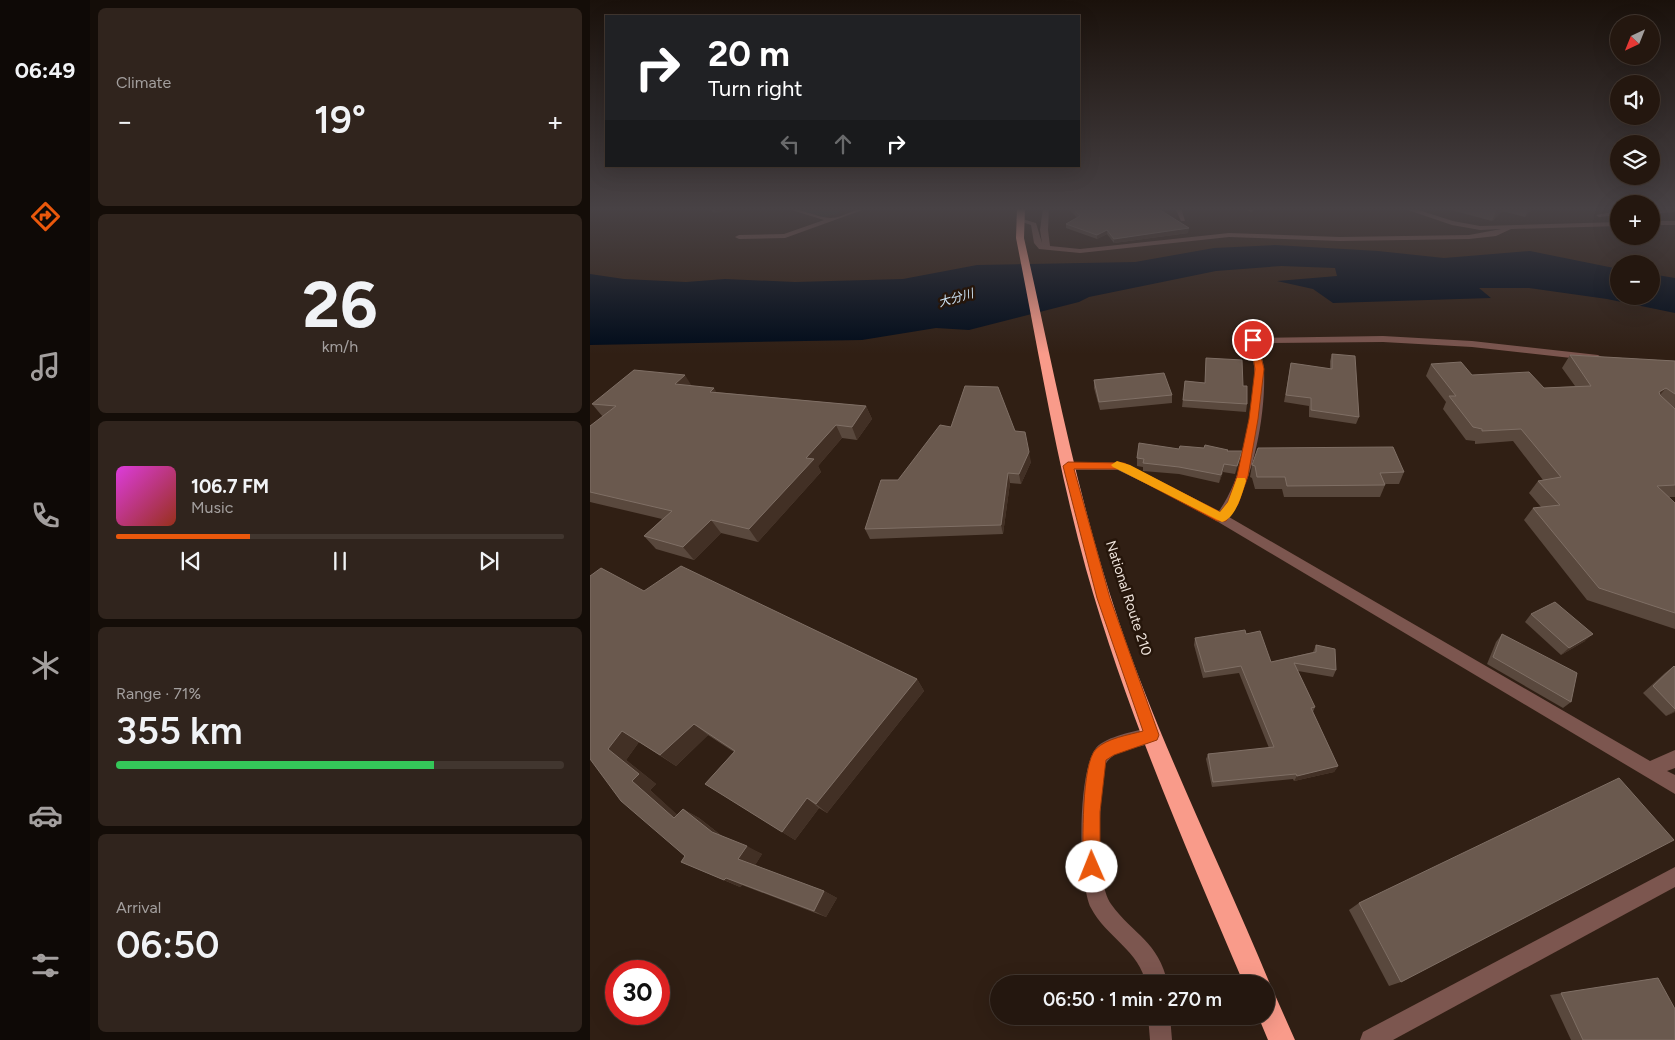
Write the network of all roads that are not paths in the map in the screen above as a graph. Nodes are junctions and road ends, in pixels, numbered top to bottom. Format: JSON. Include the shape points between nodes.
{"nodes":[{"id":1,"x":1025,"y":257,"type":"edge"},
{"id":2,"x":1606,"y":358,"type":"edge"},
{"id":3,"x":1068,"y":466,"type":"junction"},
{"id":4,"x":1222,"y":518,"type":"junction"},
{"id":5,"x":1152,"y":735,"type":"junction"},
{"id":6,"x":1675,"y":759,"type":"edge"},
{"id":7,"x":1649,"y":770,"type":"junction"},
{"id":8,"x":1675,"y":785,"type":"edge"},
{"id":9,"x":1675,"y":877,"type":"edge"},
{"id":10,"x":1155,"y":975,"type":"edge"},
{"id":11,"x":1253,"y":975,"type":"edge"},
{"id":12,"x":1275,"y":1024,"type":"edge"},
{"id":13,"x":1160,"y":1025,"type":"edge"},
{"id":14,"x":1161,"y":1040,"type":"edge"},
{"id":15,"x":1282,"y":1040,"type":"edge"},
{"id":16,"x":1371,"y":1040,"type":"edge"}],
"edges":[{"from":1,"to":3,"type":"highway","name":"National Route 210"},
{"from":2,"to":4,"type":"street","via":[[1393,339],[1253,340],[1259,369],[1254,419],[1243,476],[1233,504]]},
{"from":3,"to":4,"type":"street","via":[[1120,466]]},
{"from":3,"to":5,"type":"highway","name":"National Route 210","via":[[1103,598]]},
{"from":4,"to":7,"type":"street"},
{"from":5,"to":10,"type":"street","via":[[1109,749],[1101,755],[1096,766],[1093,802],[1092,867],[1098,902],[1150,958]]},
{"from":5,"to":11,"type":"highway","name":"National Route 210"},
{"from":6,"to":7,"type":"street"},
{"from":7,"to":8,"type":"street"},
{"from":9,"to":16,"type":"street"},
{"from":12,"to":15,"type":"highway"},
{"from":13,"to":14,"type":"street"}]}
